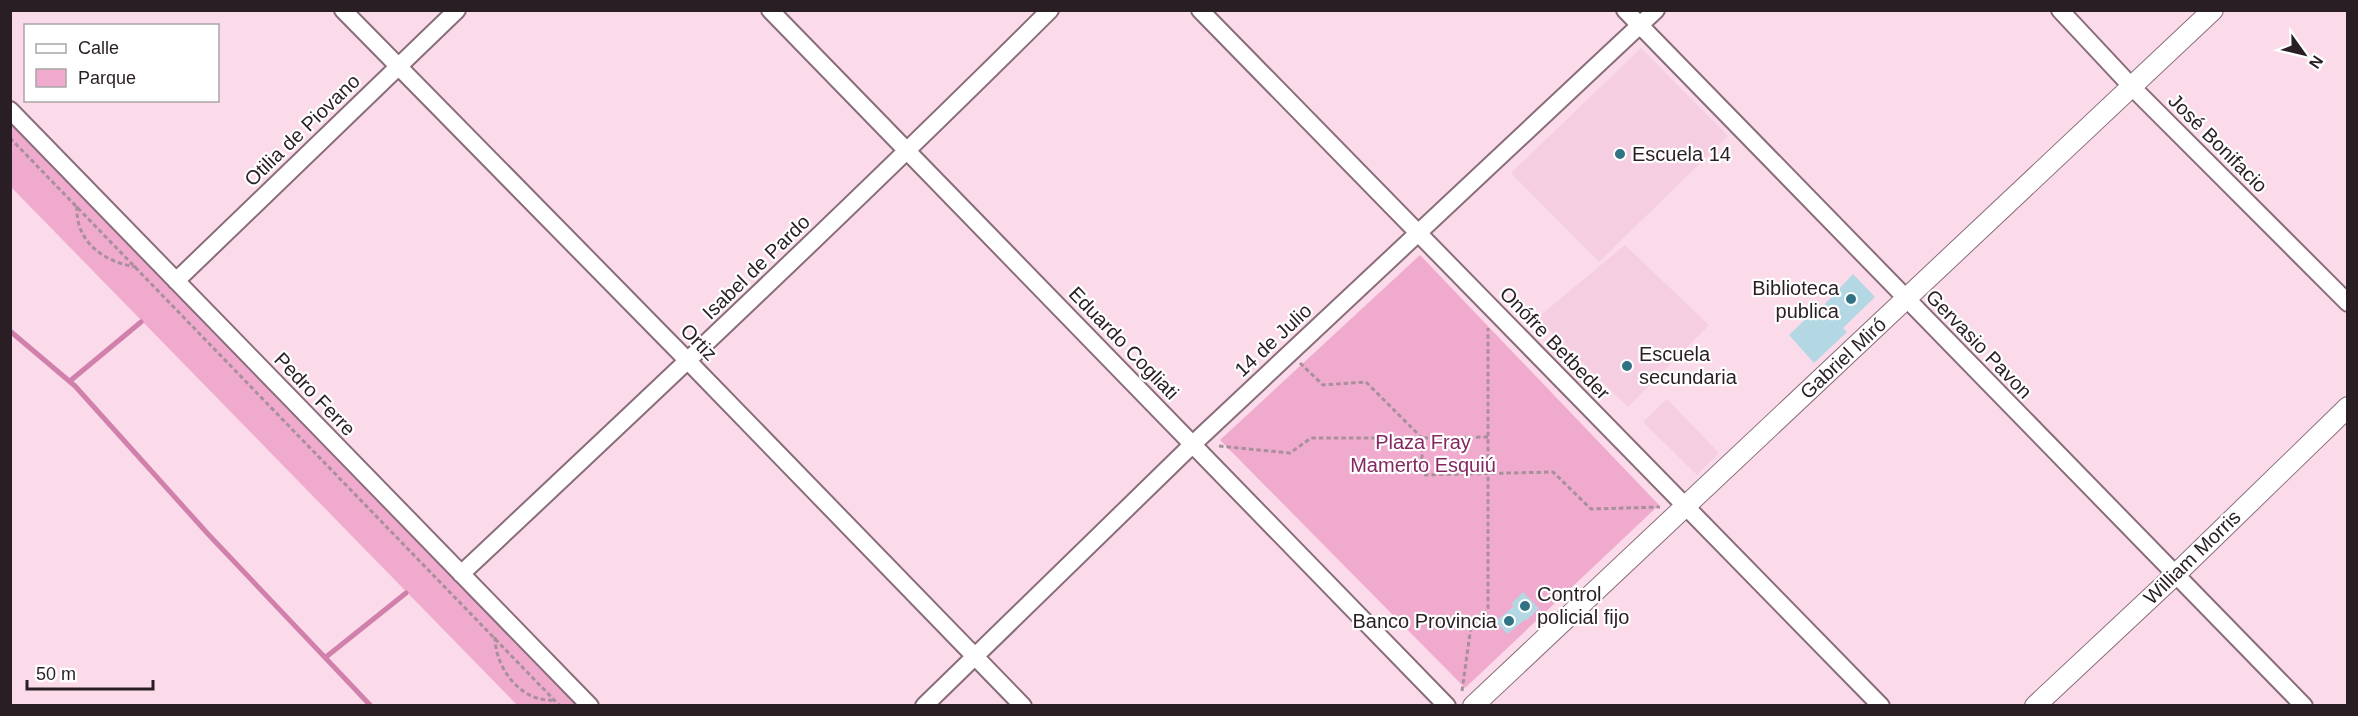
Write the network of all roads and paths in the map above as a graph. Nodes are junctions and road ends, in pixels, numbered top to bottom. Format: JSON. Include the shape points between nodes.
{"nodes":[{"id":1,"x":343,"y":10,"type":"edge"},
{"id":2,"x":457,"y":10,"type":"edge"},
{"id":3,"x":770,"y":10,"type":"edge"},
{"id":4,"x":1050,"y":10,"type":"edge"},
{"id":5,"x":1200,"y":10,"type":"edge"},
{"id":6,"x":1625,"y":10,"type":"edge"},
{"id":7,"x":1656,"y":10,"type":"edge"},
{"id":8,"x":2060,"y":10,"type":"edge"},
{"id":9,"x":2213,"y":10,"type":"edge"},
{"id":10,"x":1640,"y":26,"type":"junction"},
{"id":11,"x":398,"y":67,"type":"junction"},
{"id":12,"x":2132,"y":87,"type":"junction"},
{"id":13,"x":10,"y":110,"type":"edge"},
{"id":14,"x":10,"y":138,"type":"edge"},
{"id":15,"x":908,"y":151,"type":"junction"},
{"id":16,"x":77,"y":207,"type":"junction"},
{"id":17,"x":1418,"y":233,"type":"junction"},
{"id":18,"x":155,"y":260,"type":"junction"},
{"id":19,"x":136,"y":267,"type":"junction"},
{"id":20,"x":176,"y":281,"type":"junction"},
{"id":21,"x":1906,"y":299,"type":"junction"},
{"id":22,"x":2348,"y":303,"type":"edge"},
{"id":23,"x":1488,"y":305,"type":"junction"},
{"id":24,"x":1290,"y":353,"type":"junction"},
{"id":25,"x":688,"y":361,"type":"junction"},
{"id":26,"x":2348,"y":407,"type":"edge"},
{"id":27,"x":1488,"y":437,"type":"junction"},
{"id":28,"x":1422,"y":438,"type":"junction"},
{"id":29,"x":1193,"y":444,"type":"junction"},
{"id":30,"x":1489,"y":473,"type":"junction"},
{"id":31,"x":1686,"y":506,"type":"junction"},
{"id":32,"x":461,"y":574,"type":"junction"},
{"id":33,"x":2175,"y":575,"type":"junction"},
{"id":34,"x":502,"y":616,"type":"junction"},
{"id":35,"x":495,"y":637,"type":"junction"},
{"id":36,"x":976,"y":657,"type":"junction"},
{"id":37,"x":555,"y":700,"type":"junction"},
{"id":38,"x":1467,"y":700,"type":"edge"},
{"id":39,"x":560,"y":705,"type":"edge"},
{"id":40,"x":590,"y":705,"type":"edge"},
{"id":41,"x":924,"y":705,"type":"edge"},
{"id":42,"x":1023,"y":705,"type":"edge"},
{"id":43,"x":1447,"y":705,"type":"edge"},
{"id":44,"x":1881,"y":705,"type":"edge"},
{"id":45,"x":2036,"y":705,"type":"edge"},
{"id":46,"x":2304,"y":705,"type":"edge"}],
"edges":[{"from":1,"to":11,"type":"street","name":"Ortiz"},
{"from":2,"to":11,"type":"street","name":"Otilia de Piovano"},
{"from":3,"to":15,"type":"street","name":"Eduardo Cogliati"},
{"from":4,"to":15,"type":"street","name":"Isabel de Pardo"},
{"from":5,"to":17,"type":"street","name":"Onófre Betbeder"},
{"from":6,"to":10,"type":"street","name":"Gervasio Pavon"},
{"from":7,"to":10,"type":"street","name":"14 de Julio"},
{"from":8,"to":12,"type":"street","name":"José Bonifacio"},
{"from":9,"to":12,"type":"street","name":"Gabriel Miró"},
{"from":10,"to":17,"type":"street","name":"14 de Julio"},
{"from":10,"to":21,"type":"street","name":"Gervasio Pavon"},
{"from":11,"to":20,"type":"street","name":"Otilia de Piovano"},
{"from":11,"to":25,"type":"street","name":"Ortiz"},
{"from":12,"to":21,"type":"street","name":"Gabriel Miró"},
{"from":12,"to":22,"type":"street","name":"José Bonifacio"},
{"from":13,"to":18,"type":"street","name":"Pedro Ferre"},
{"from":14,"to":16,"type":"path"},
{"from":15,"to":25,"type":"street","name":"Isabel de Pardo"},
{"from":15,"to":29,"type":"street","name":"Eduardo Cogliati"},
{"from":16,"to":19,"type":"path"},
{"from":16,"to":19,"type":"path","via":[[79,226],[95,251],[109,261]]},
{"from":17,"to":23,"type":"street","name":"Onófre Betbeder"},
{"from":17,"to":24,"type":"street","name":"14 de Julio"},
{"from":18,"to":19,"type":"path","via":[[147,267]]},
{"from":18,"to":20,"type":"street","name":"Pedro Ferre"},
{"from":19,"to":35,"type":"path"},
{"from":20,"to":32,"type":"street","name":"Pedro Ferre"},
{"from":21,"to":31,"type":"street","name":"Gabriel Miró"},
{"from":21,"to":33,"type":"street","name":"Gervasio Pavon"},
{"from":23,"to":27,"type":"path"},
{"from":23,"to":31,"type":"street","name":"Onófre Betbeder"},
{"from":24,"to":28,"type":"path","via":[[1323,385],[1366,382]]},
{"from":24,"to":29,"type":"street","name":"14 de Julio"},
{"from":25,"to":32,"type":"street","name":"Isabel de Pardo"},
{"from":25,"to":36,"type":"street","name":"Ortiz"},
{"from":26,"to":33,"type":"street","name":"William Morris"},
{"from":27,"to":28,"type":"path"},
{"from":27,"to":30,"type":"path"},
{"from":28,"to":29,"type":"path","via":[[1311,438],[1290,453]]},
{"from":28,"to":30,"type":"path","via":[[1422,475]]},
{"from":29,"to":36,"type":"street","name":"14 de Julio"},
{"from":29,"to":43,"type":"street","name":"Eduardo Cogliati"},
{"from":30,"to":31,"type":"path","via":[[1553,471],[1591,509]]},
{"from":30,"to":38,"type":"path","via":[[1488,609],[1471,626]]},
{"from":31,"to":38,"type":"street","name":"Gabriel Miró"},
{"from":31,"to":44,"type":"street","name":"Onófre Betbeder"},
{"from":32,"to":34,"type":"street","name":"Pedro Ferre"},
{"from":33,"to":45,"type":"street","name":"William Morris"},
{"from":33,"to":46,"type":"street","name":"Gervasio Pavon"},
{"from":34,"to":35,"type":"path"},
{"from":34,"to":40,"type":"street","name":"Pedro Ferre"},
{"from":35,"to":37,"type":"path"},
{"from":35,"to":37,"type":"path","via":[[511,681],[539,699]]},
{"from":36,"to":41,"type":"street","name":"14 de Julio"},
{"from":36,"to":42,"type":"street","name":"Ortiz"},
{"from":37,"to":39,"type":"path"}]}
